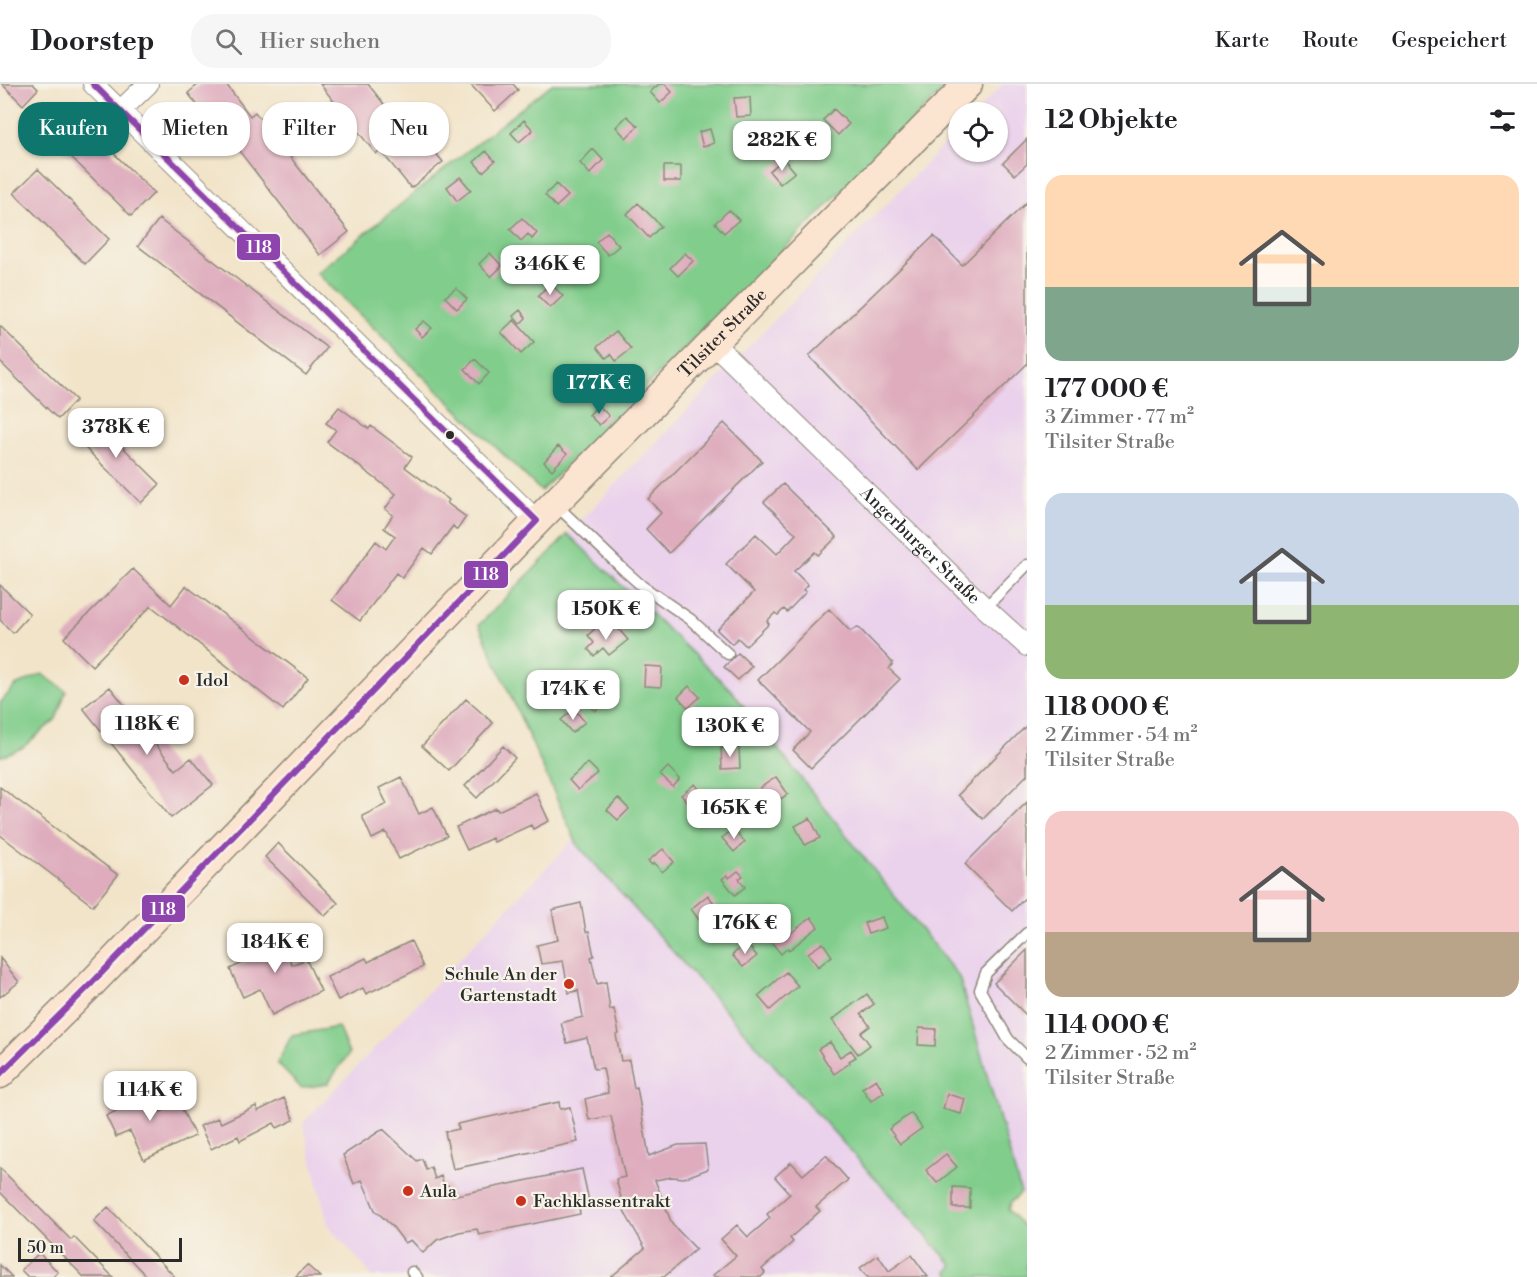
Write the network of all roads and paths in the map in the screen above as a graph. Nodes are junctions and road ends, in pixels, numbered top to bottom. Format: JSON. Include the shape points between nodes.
{"nodes":[{"id":1,"x":93,"y":84,"type":"edge"},
{"id":2,"x":148,"y":84,"type":"edge"},
{"id":3,"x":969,"y":84,"type":"edge"},
{"id":4,"x":110,"y":102,"type":"edge"},
{"id":5,"x":129,"y":102,"type":"edge"},
{"id":6,"x":129,"y":121,"type":"edge"},
{"id":7,"x":712,"y":342,"type":"junction"},
{"id":8,"x":546,"y":513,"type":"junction"},
{"id":9,"x":1027,"y":565,"type":"edge"},
{"id":10,"x":985,"y":608,"type":"junction"},
{"id":11,"x":1027,"y":646,"type":"edge"},
{"id":12,"x":728,"y":654,"type":"dead end"},
{"id":13,"x":1027,"y":933,"type":"edge"},
{"id":14,"x":1027,"y":1058,"type":"edge"},
{"id":15,"x":0,"y":1074,"type":"edge"}],
"edges":[{"from":1,"to":4,"type":"street"},
{"from":2,"to":5,"type":"street"},
{"from":3,"to":7,"type":"street","name":"Tilsiter Straße"},
{"from":6,"to":8,"type":"street"},
{"from":7,"to":8,"type":"street","name":"Tilsiter Straße"},
{"from":7,"to":10,"type":"street","name":"Angerburger Straße"},
{"from":8,"to":12,"type":"lane","via":[[690,619]]},
{"from":8,"to":15,"type":"street","name":"Tilsiter Straße"},
{"from":9,"to":10,"type":"lane"},
{"from":10,"to":11,"type":"street","name":"Angerburger Straße"},
{"from":13,"to":14,"type":"lane","via":[[986,973],[980,990],[1008,1039]]}]}
